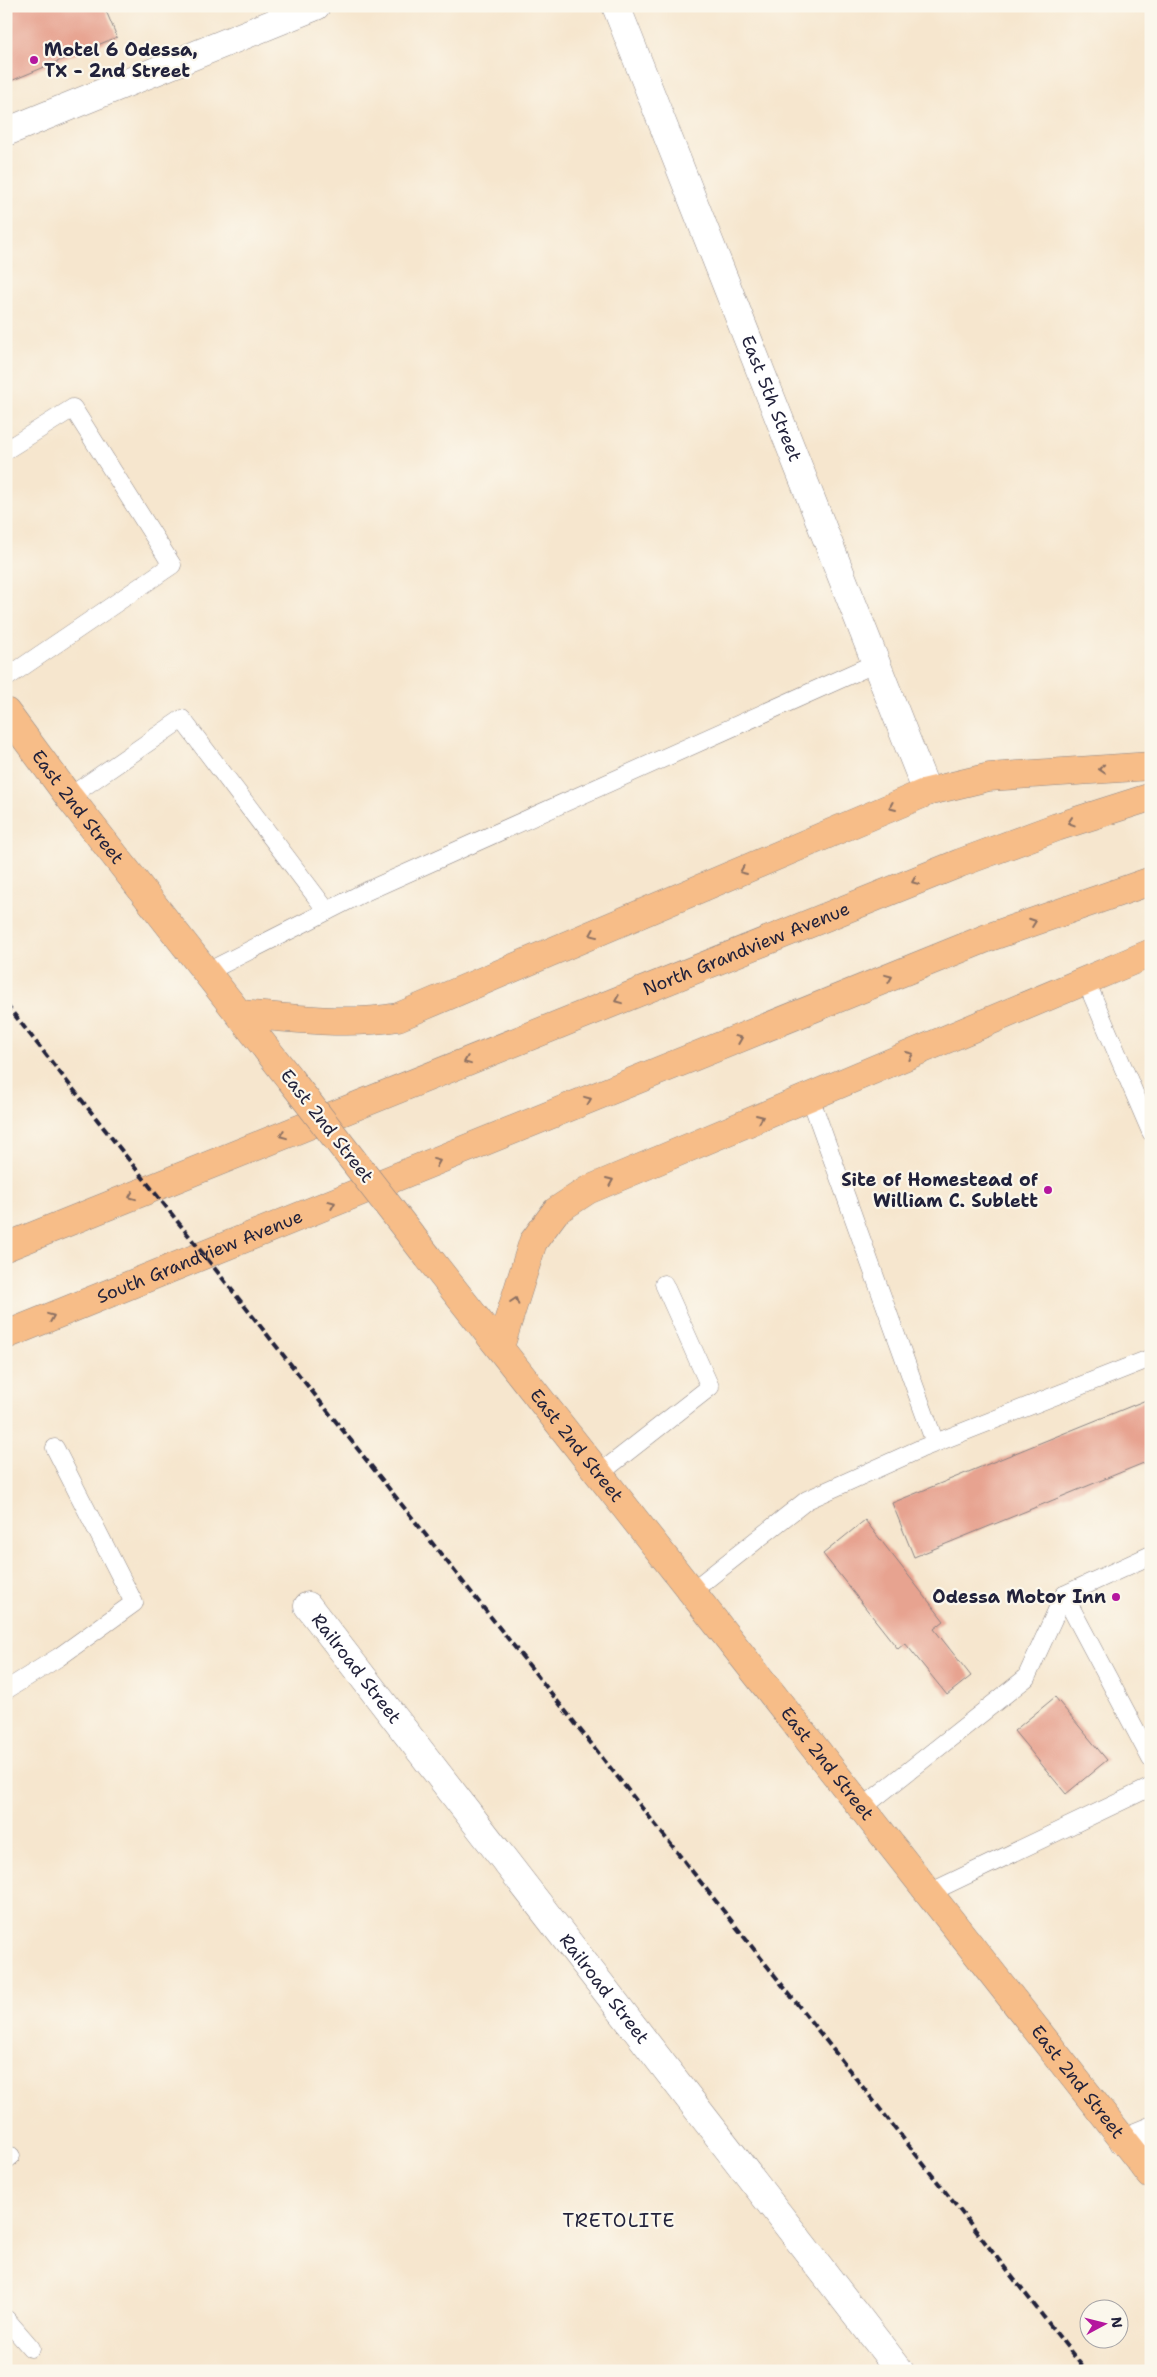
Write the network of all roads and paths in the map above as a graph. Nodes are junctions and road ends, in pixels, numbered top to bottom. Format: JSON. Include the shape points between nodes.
{"nodes":[{"id":1,"x":316,"y":6,"type":"edge"},
{"id":2,"x":616,"y":6,"type":"edge"},
{"id":3,"x":6,"y":132,"type":"edge"},
{"id":4,"x":6,"y":450,"type":"edge"},
{"id":5,"x":876,"y":663,"type":"junction"},
{"id":6,"x":6,"y":678,"type":"edge"},
{"id":7,"x":6,"y":712,"type":"edge"},
{"id":8,"x":1151,"y":766,"type":"edge"},
{"id":9,"x":927,"y":792,"type":"junction"},
{"id":10,"x":69,"y":797,"type":"junction"},
{"id":11,"x":1151,"y":797,"type":"edge"},
{"id":12,"x":1151,"y":881,"type":"edge"},
{"id":13,"x":327,"y":912,"type":"junction"},
{"id":14,"x":1151,"y":954,"type":"edge"},
{"id":15,"x":207,"y":972,"type":"junction"},
{"id":16,"x":1086,"y":981,"type":"junction"},
{"id":17,"x":241,"y":1014,"type":"junction"},
{"id":18,"x":810,"y":1097,"type":"junction"},
{"id":19,"x":1151,"y":1132,"type":"edge"},
{"id":20,"x":6,"y":1247,"type":"edge"},
{"id":21,"x":664,"y":1284,"type":"dead end"},
{"id":22,"x":6,"y":1335,"type":"edge"},
{"id":23,"x":500,"y":1347,"type":"junction"},
{"id":24,"x":1151,"y":1358,"type":"edge"},
{"id":25,"x":935,"y":1443,"type":"junction"},
{"id":26,"x":55,"y":1448,"type":"dead end"},
{"id":27,"x":599,"y":1474,"type":"junction"},
{"id":28,"x":1151,"y":1555,"type":"edge"},
{"id":29,"x":692,"y":1591,"type":"junction"},
{"id":30,"x":1064,"y":1595,"type":"junction"},
{"id":31,"x":308,"y":1606,"type":"dead end"},
{"id":32,"x":6,"y":1690,"type":"edge"},
{"id":33,"x":1151,"y":1759,"type":"edge"},
{"id":34,"x":1151,"y":1787,"type":"edge"},
{"id":35,"x":862,"y":1808,"type":"junction"},
{"id":36,"x":929,"y":1893,"type":"junction"},
{"id":37,"x":1151,"y":2131,"type":"edge"},
{"id":38,"x":1124,"y":2142,"type":"junction"},
{"id":39,"x":1151,"y":2175,"type":"edge"},
{"id":40,"x":6,"y":2319,"type":"edge"},
{"id":41,"x":31,"y":2348,"type":"dead end"},
{"id":42,"x":900,"y":2371,"type":"edge"}],
"edges":[{"from":1,"to":3,"type":"street"},
{"from":2,"to":5,"type":"street","name":"East 5th Street"},
{"from":4,"to":6,"type":"lane","via":[[73,408],[172,565]]},
{"from":5,"to":9,"type":"street","name":"East 5th Street"},
{"from":5,"to":13,"type":"lane","via":[[367,891]]},
{"from":7,"to":10,"type":"main road","name":"East 2nd Street"},
{"from":8,"to":9,"type":"main road","one_way":true,"via":[[989,777]]},
{"from":9,"to":17,"type":"main road","one_way":true,"via":[[398,1017],[350,1022]]},
{"from":10,"to":13,"type":"lane","via":[[182,719]]},
{"from":10,"to":15,"type":"main road","name":"East 2nd Street"},
{"from":11,"to":20,"type":"main road","name":"North Grandview Avenue","one_way":true,"via":[[960,863]]},
{"from":22,"to":12,"type":"main road","name":"South Grandview Avenue","one_way":true,"via":[[987,938]]},
{"from":13,"to":15,"type":"lane"},
{"from":14,"to":16,"type":"main road"},
{"from":15,"to":17,"type":"main road","name":"East 2nd Street"},
{"from":18,"to":16,"type":"main road","one_way":true},
{"from":16,"to":19,"type":"lane"},
{"from":17,"to":23,"type":"main road","name":"East 2nd Street","bridge":true},
{"from":23,"to":18,"type":"main road","one_way":true,"via":[[533,1242],[556,1211],[588,1190]]},
{"from":18,"to":25,"type":"lane"},
{"from":21,"to":27,"type":"lane","via":[[710,1387]]},
{"from":23,"to":27,"type":"main road","name":"East 2nd Street"},
{"from":24,"to":25,"type":"lane"},
{"from":25,"to":29,"type":"lane","via":[[807,1500]]},
{"from":26,"to":32,"type":"lane","via":[[134,1603],[59,1657]]},
{"from":27,"to":29,"type":"main road","name":"East 2nd Street"},
{"from":28,"to":30,"type":"lane"},
{"from":29,"to":35,"type":"main road","name":"East 2nd Street"},
{"from":30,"to":33,"type":"lane"},
{"from":30,"to":35,"type":"lane","via":[[1026,1678]]},
{"from":31,"to":42,"type":"street","name":"Railroad Street"},
{"from":34,"to":36,"type":"lane"},
{"from":35,"to":36,"type":"main road","name":"East 2nd Street"},
{"from":36,"to":38,"type":"main road","name":"East 2nd Street"},
{"from":37,"to":38,"type":"street"},
{"from":38,"to":39,"type":"main road","name":"East 2nd Street"},
{"from":40,"to":41,"type":"lane"}]}
